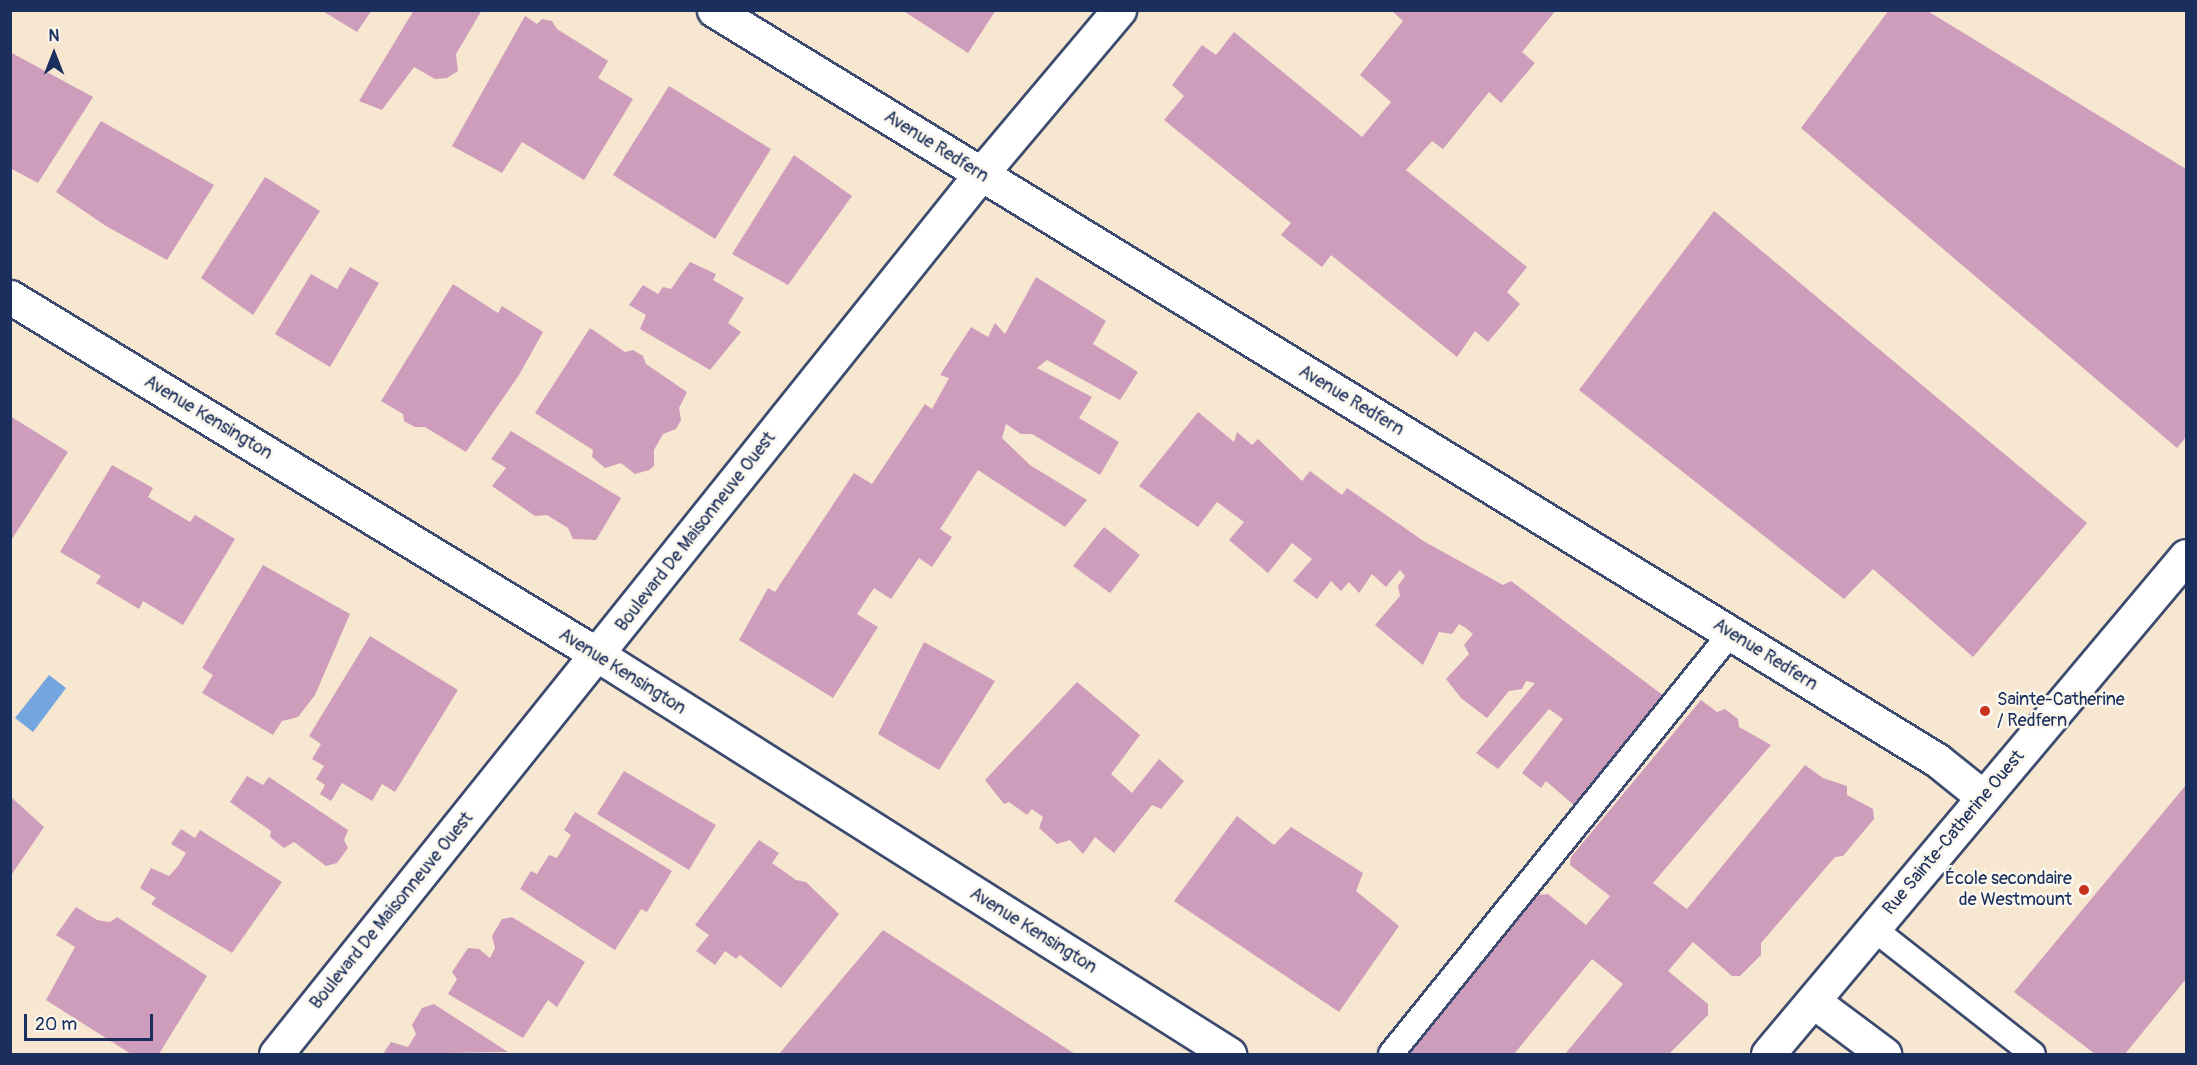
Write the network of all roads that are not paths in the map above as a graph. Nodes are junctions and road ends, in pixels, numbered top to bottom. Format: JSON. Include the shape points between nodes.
{"nodes":[{"id":1,"x":714,"y":10,"type":"edge"},
{"id":2,"x":1119,"y":10,"type":"edge"},
{"id":3,"x":981,"y":175,"type":"junction"},
{"id":4,"x":10,"y":297,"type":"edge"},
{"id":5,"x":2187,"y":556,"type":"edge"},
{"id":6,"x":1731,"y":633,"type":"junction"},
{"id":7,"x":598,"y":655,"type":"junction"},
{"id":8,"x":1983,"y":797,"type":"junction"},
{"id":9,"x":1874,"y":929,"type":"junction"},
{"id":10,"x":1813,"y":1001,"type":"junction"},
{"id":11,"x":276,"y":1054,"type":"edge"},
{"id":12,"x":1229,"y":1054,"type":"edge"},
{"id":13,"x":1391,"y":1054,"type":"edge"},
{"id":14,"x":1768,"y":1054,"type":"edge"},
{"id":15,"x":1884,"y":1054,"type":"edge"},
{"id":16,"x":2033,"y":1054,"type":"edge"}],
"edges":[{"from":1,"to":3,"type":"street","name":"Avenue Redfern"},
{"from":2,"to":3,"type":"street","name":"Boulevard De Maisonneuve Ouest"},
{"from":3,"to":6,"type":"street","name":"Avenue Redfern"},
{"from":3,"to":7,"type":"street","name":"Boulevard De Maisonneuve Ouest"},
{"from":4,"to":7,"type":"street","name":"Avenue Kensington"},
{"from":5,"to":8,"type":"street","name":"Rue Sainte-Catherine Ouest"},
{"from":6,"to":8,"type":"street","name":"Avenue Redfern","via":[[1937,760]]},
{"from":6,"to":13,"type":"lane"},
{"from":7,"to":11,"type":"street","name":"Boulevard De Maisonneuve Ouest"},
{"from":7,"to":12,"type":"street","name":"Avenue Kensington"},
{"from":8,"to":9,"type":"street","name":"Rue Sainte-Catherine Ouest"},
{"from":9,"to":10,"type":"street","name":"Rue Sainte-Catherine Ouest"},
{"from":9,"to":16,"type":"lane"},
{"from":10,"to":14,"type":"street","name":"Rue Sainte-Catherine Ouest"},
{"from":10,"to":15,"type":"street"}]}
